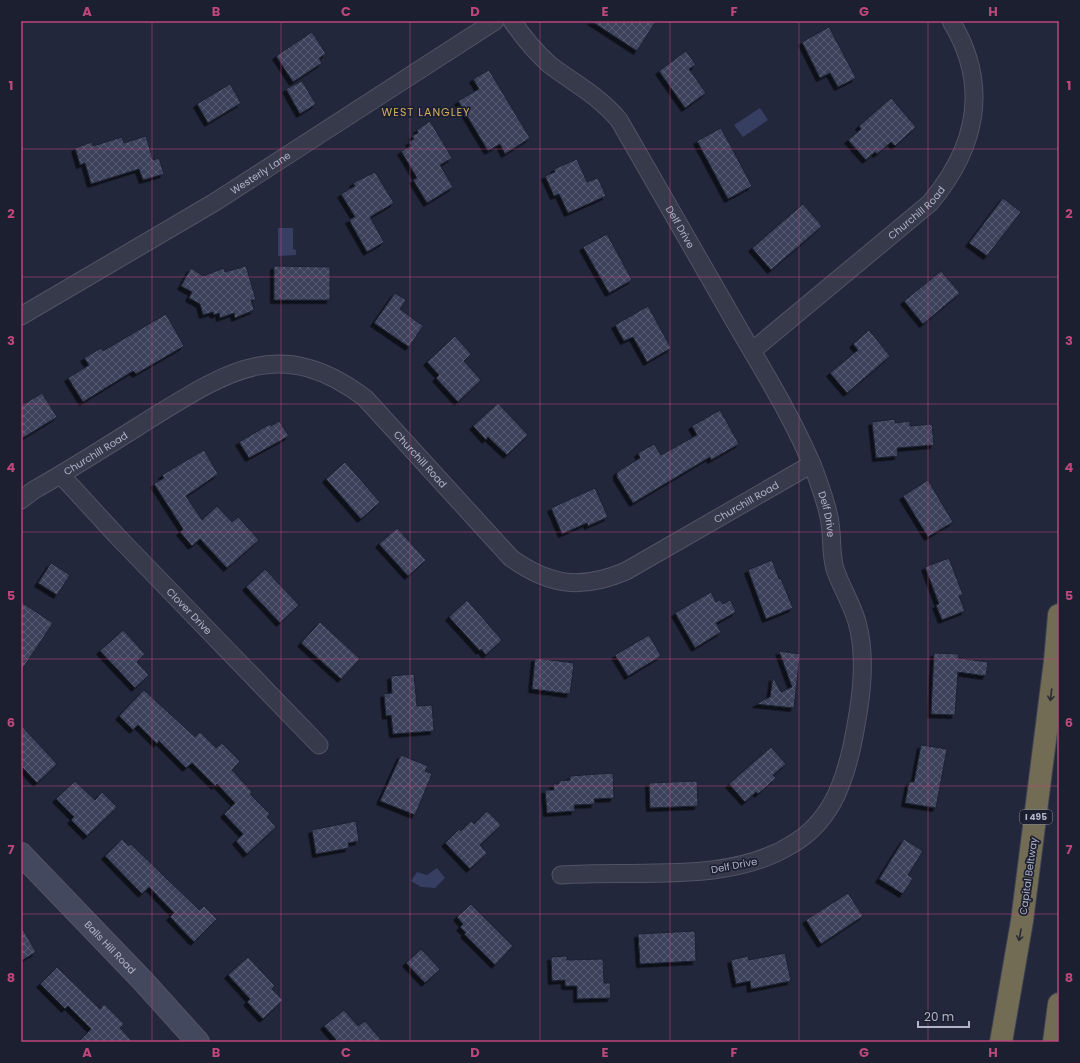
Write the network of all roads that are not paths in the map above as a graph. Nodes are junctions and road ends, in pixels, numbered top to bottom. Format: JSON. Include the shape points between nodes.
{"nodes":[{"id":1,"x":495,"y":21,"type":"edge"},
{"id":2,"x":512,"y":21,"type":"edge"},
{"id":3,"x":951,"y":21,"type":"edge"},
{"id":4,"x":21,"y":316,"type":"edge"},
{"id":5,"x":752,"y":351,"type":"junction"},
{"id":6,"x":812,"y":464,"type":"junction"},
{"id":7,"x":61,"y":475,"type":"junction"},
{"id":8,"x":21,"y":500,"type":"edge"},
{"id":9,"x":1059,"y":614,"type":"edge"},
{"id":10,"x":319,"y":745,"type":"dead end"},
{"id":11,"x":21,"y":854,"type":"edge"},
{"id":12,"x":561,"y":875,"type":"dead end"},
{"id":13,"x":1059,"y":1004,"type":"edge"},
{"id":14,"x":198,"y":1042,"type":"edge"},
{"id":15,"x":1001,"y":1042,"type":"edge"},
{"id":16,"x":1054,"y":1042,"type":"edge"}],
"edges":[{"from":1,"to":4,"type":"street","name":"Westerly Lane","via":[[215,202]]},
{"from":2,"to":5,"type":"street","name":"Delf Drive","via":[[528,43],[550,64],[606,104],[619,120]]},
{"from":3,"to":5,"type":"street","name":"Churchill Road","via":[[970,62],[974,85],[969,136],[960,160],[946,184],[930,202]]},
{"from":5,"to":6,"type":"street","name":"Delf Drive"},
{"from":6,"to":7,"type":"street","name":"Churchill Road","via":[[626,571],[607,579],[587,583],[547,579],[511,558],[366,398],[344,382],[322,372],[299,366],[248,367],[225,375]]},
{"from":6,"to":12,"type":"street","name":"Delf Drive","via":[[830,518],[831,549],[835,568],[857,621],[862,644],[862,679],[853,742],[838,795],[828,812],[816,827],[793,845],[770,857],[747,864],[688,873],[647,875],[595,872]]},
{"from":7,"to":8,"type":"street","name":"Churchill Road"},
{"from":7,"to":10,"type":"street","name":"Clover Drive"},
{"from":9,"to":15,"type":"highway","name":"Capital Beltway","number":"I 495","one_way":true,"via":[[1022,921]]},
{"from":11,"to":14,"type":"street","name":"Balls Hill Road"},
{"from":13,"to":16,"type":"highway"}]}
